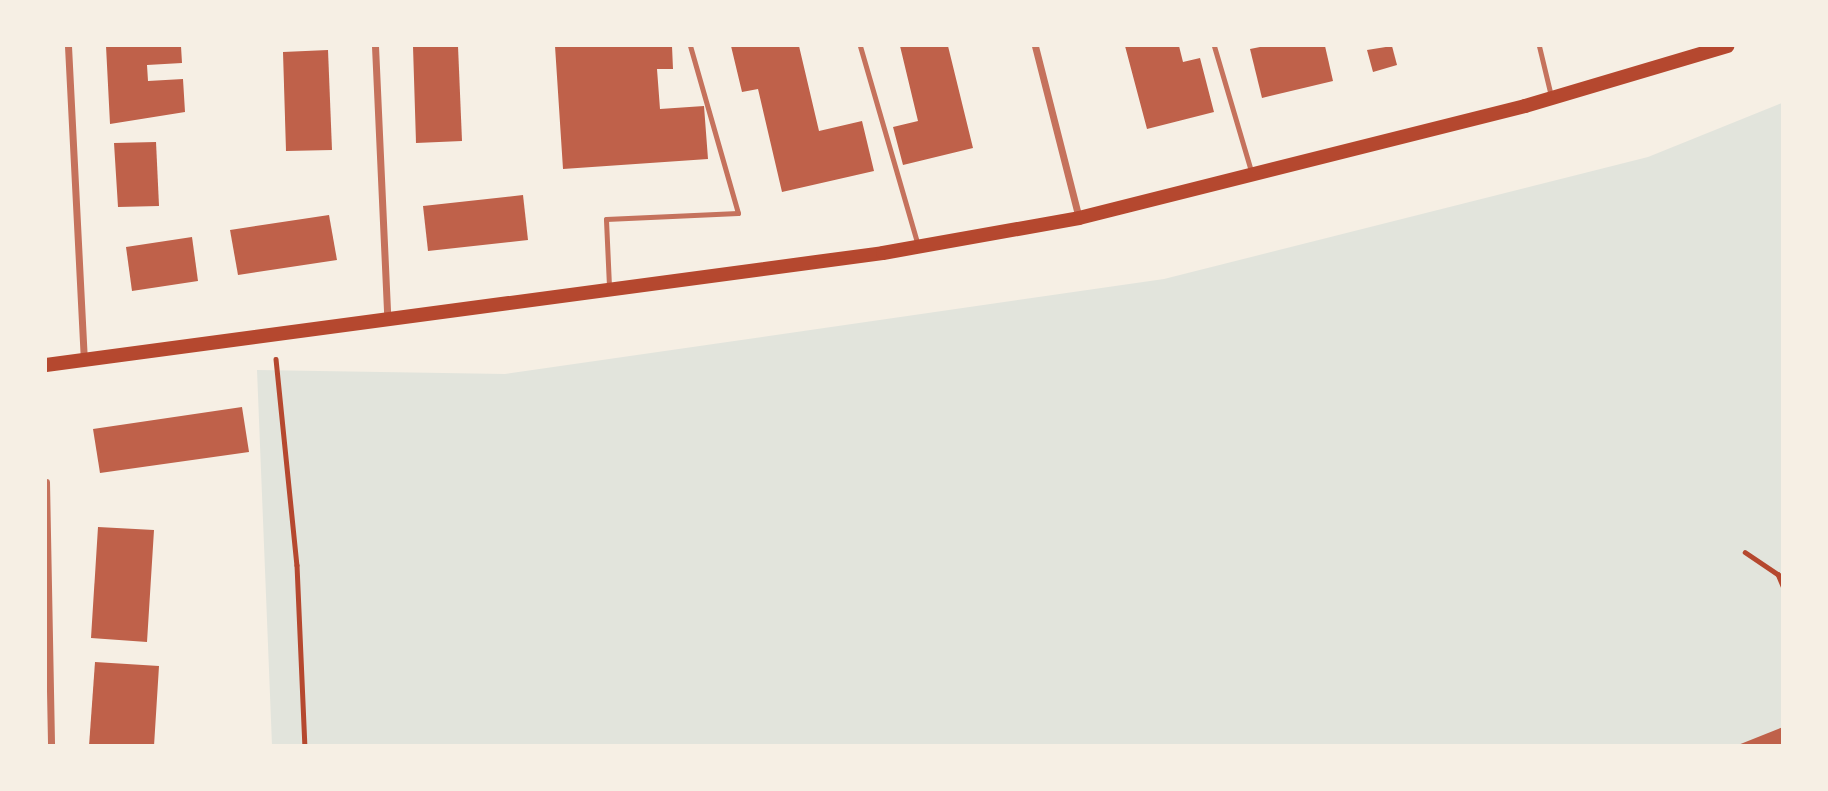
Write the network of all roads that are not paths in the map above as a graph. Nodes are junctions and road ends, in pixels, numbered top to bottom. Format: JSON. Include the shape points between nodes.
{"nodes":[{"id":1,"x":68,"y":46,"type":"edge"},
{"id":2,"x":375,"y":46,"type":"edge"},
{"id":3,"x":690,"y":46,"type":"edge"},
{"id":4,"x":860,"y":46,"type":"edge"},
{"id":5,"x":1035,"y":46,"type":"edge"},
{"id":6,"x":1214,"y":46,"type":"edge"},
{"id":7,"x":1539,"y":46,"type":"edge"},
{"id":8,"x":1727,"y":46,"type":"edge"},
{"id":9,"x":1552,"y":99,"type":"junction"},
{"id":10,"x":1253,"y":177,"type":"junction"},
{"id":11,"x":1079,"y":218,"type":"junction"},
{"id":12,"x":918,"y":248,"type":"junction"},
{"id":13,"x":609,"y":286,"type":"junction"},
{"id":14,"x":387,"y":315,"type":"junction"},
{"id":15,"x":83,"y":359,"type":"junction"},
{"id":16,"x":46,"y":365,"type":"edge"},
{"id":17,"x":46,"y":482,"type":"edge"},
{"id":18,"x":51,"y":746,"type":"edge"}],
"edges":[{"from":1,"to":15,"type":"street"},
{"from":2,"to":14,"type":"street"},
{"from":3,"to":13,"type":"lane","via":[[738,213],[606,219]]},
{"from":4,"to":12,"type":"lane"},
{"from":5,"to":11,"type":"street"},
{"from":6,"to":10,"type":"lane"},
{"from":7,"to":9,"type":"lane"},
{"from":8,"to":9,"type":"main road"},
{"from":9,"to":10,"type":"main road"},
{"from":10,"to":11,"type":"main road"},
{"from":11,"to":12,"type":"main road"},
{"from":12,"to":13,"type":"main road"},
{"from":13,"to":14,"type":"main road"},
{"from":14,"to":15,"type":"main road"},
{"from":15,"to":16,"type":"main road"},
{"from":17,"to":18,"type":"street"}]}
